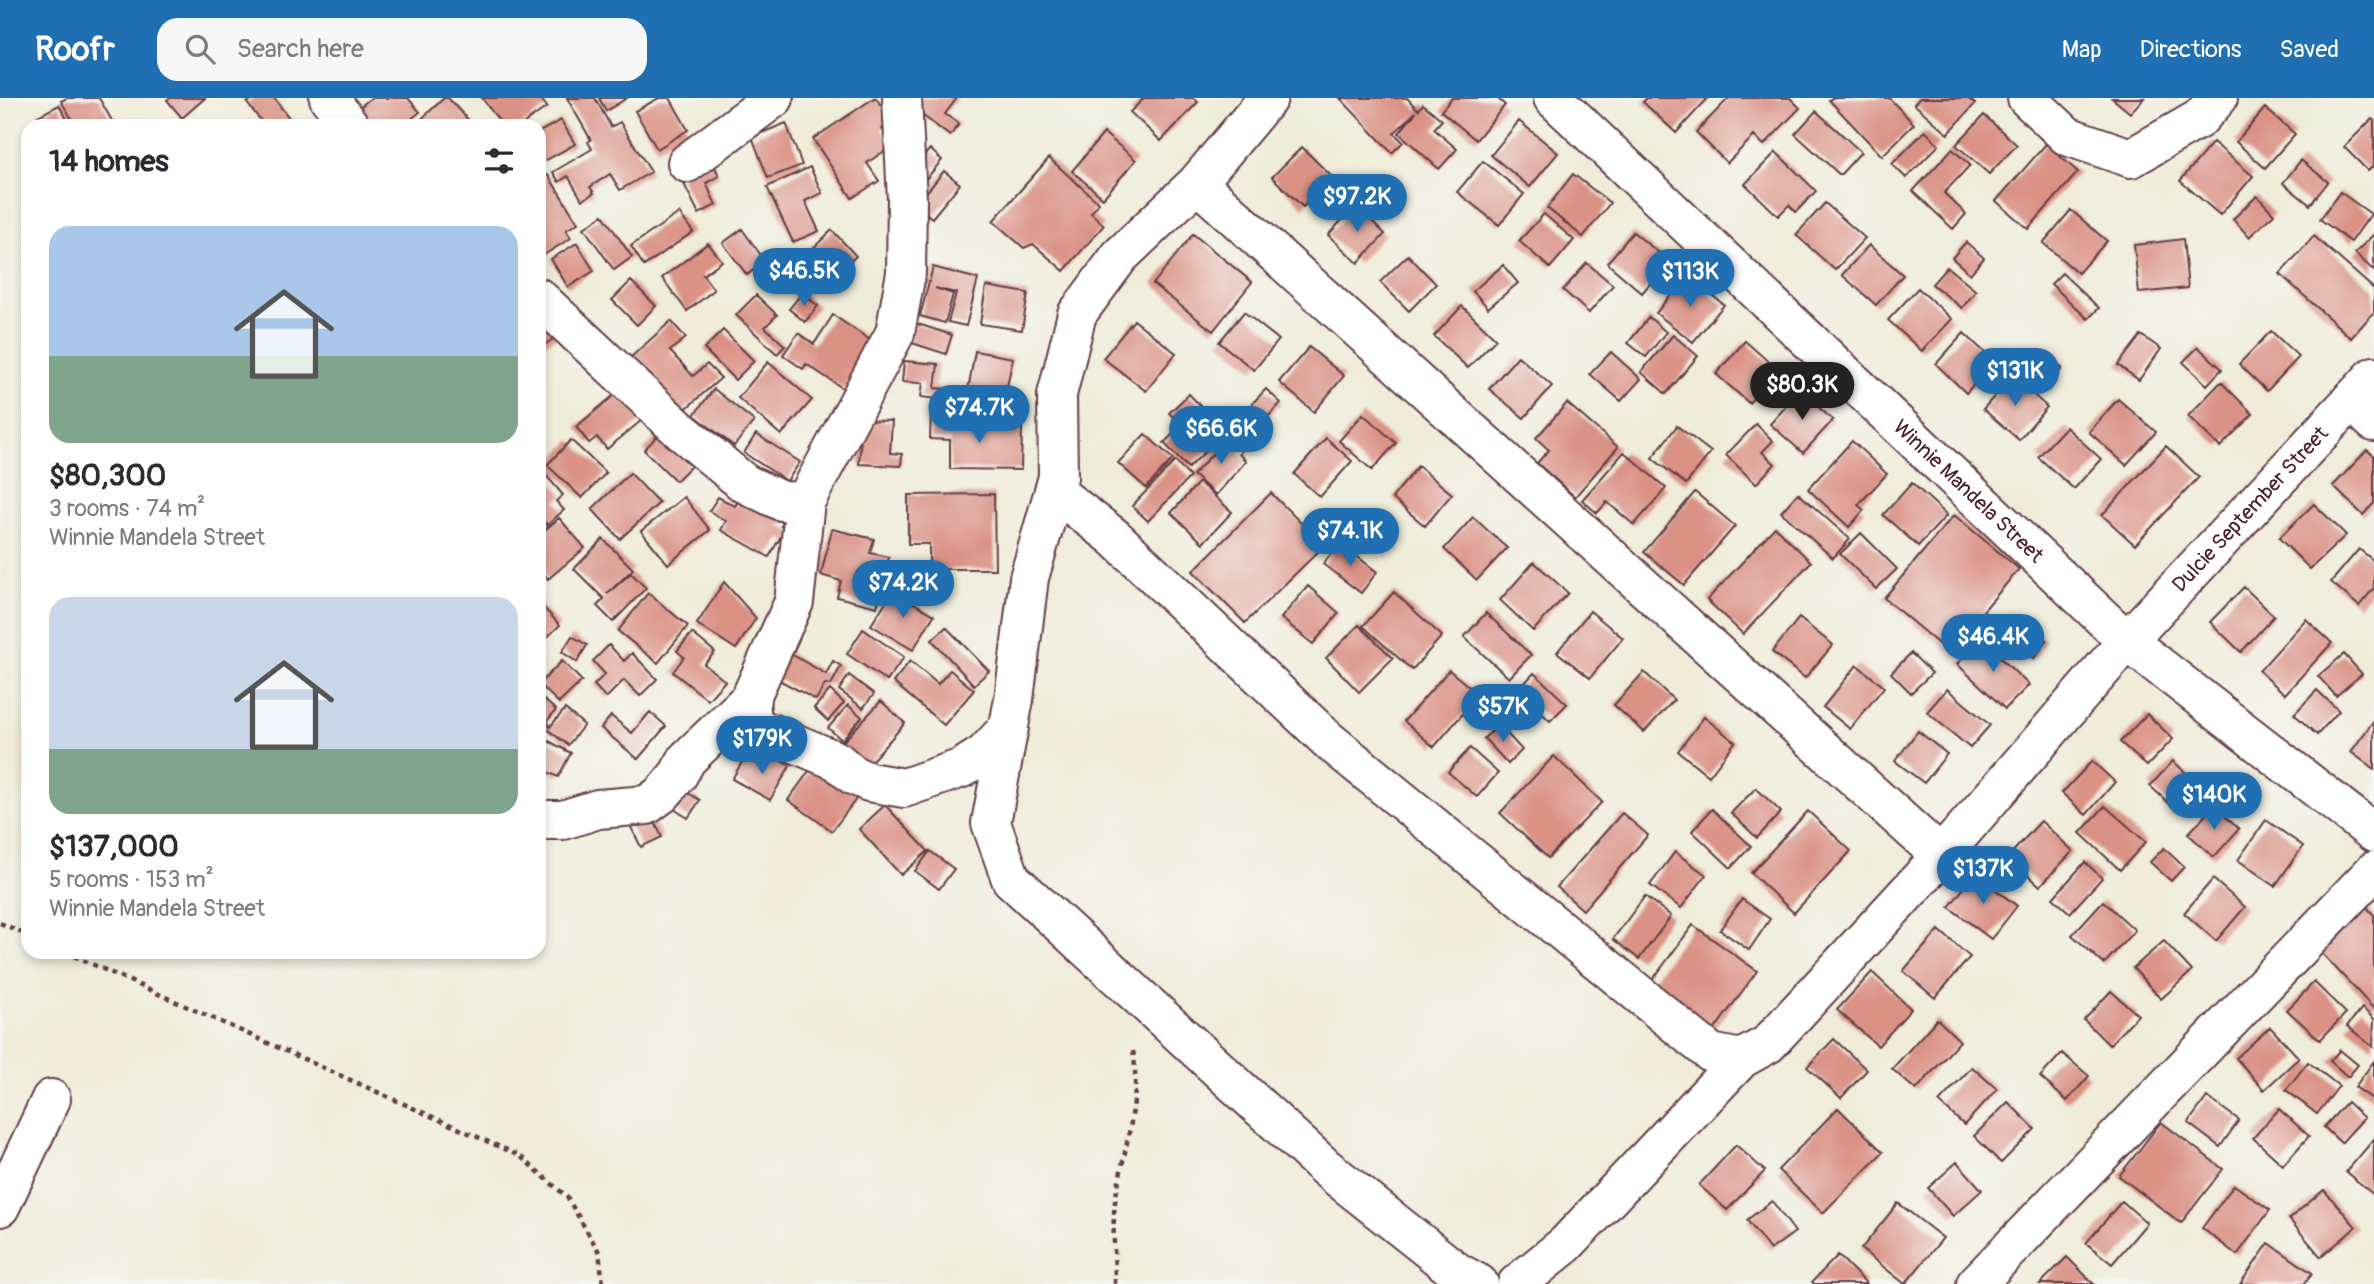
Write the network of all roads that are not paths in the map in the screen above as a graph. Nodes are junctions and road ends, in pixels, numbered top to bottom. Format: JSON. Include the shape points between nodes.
{"nodes":[{"id":1,"x":774,"y":98,"type":"edge"},
{"id":2,"x":902,"y":98,"type":"edge"},
{"id":3,"x":1268,"y":98,"type":"edge"},
{"id":4,"x":1554,"y":98,"type":"edge"},
{"id":5,"x":2027,"y":98,"type":"edge"},
{"id":6,"x":2218,"y":98,"type":"edge"},
{"id":7,"x":687,"y":163,"type":"dead end"},
{"id":8,"x":1196,"y":183,"type":"junction"},
{"id":9,"x":546,"y":305,"type":"edge"},
{"id":10,"x":2366,"y":399,"type":"edge"},
{"id":11,"x":1054,"y":491,"type":"junction"},
{"id":12,"x":805,"y":502,"type":"junction"},
{"id":13,"x":2127,"y":641,"type":"junction"},
{"id":14,"x":750,"y":699,"type":"junction"},
{"id":15,"x":1009,"y":727,"type":"junction"},
{"id":16,"x":546,"y":820,"type":"edge"},
{"id":17,"x":2374,"y":833,"type":"edge"},
{"id":18,"x":1941,"y":856,"type":"junction"},
{"id":19,"x":2374,"y":870,"type":"edge"},
{"id":20,"x":1741,"y":1059,"type":"junction"},
{"id":21,"x":51,"y":1099,"type":"dead end"},
{"id":22,"x":0,"y":1207,"type":"edge"},
{"id":23,"x":1479,"y":1284,"type":"edge"},
{"id":24,"x":1517,"y":1284,"type":"edge"},
{"id":25,"x":1976,"y":1284,"type":"edge"}],
"edges":[{"from":1,"to":7,"type":"street"},
{"from":2,"to":12,"type":"street","via":[[906,273],[895,333]]},
{"from":3,"to":8,"type":"street"},
{"from":4,"to":13,"type":"street"},
{"from":5,"to":6,"type":"street","via":[[2067,136],[2131,158],[2199,119]]},
{"from":8,"to":11,"type":"street","via":[[1120,256],[1077,314],[1057,395],[1058,477]]},
{"from":8,"to":18,"type":"street"},
{"from":9,"to":12,"type":"street","via":[[744,484],[781,501]]},
{"from":10,"to":13,"type":"street","name":"Dulcie September Street"},
{"from":11,"to":15,"type":"street","via":[[1029,578]]},
{"from":11,"to":20,"type":"street","via":[[1114,537],[1328,740],[1711,1053]]},
{"from":12,"to":14,"type":"street","via":[[794,602]]},
{"from":13,"to":17,"type":"street"},
{"from":13,"to":18,"type":"street","name":"Dulcie September Street"},
{"from":14,"to":15,"type":"street","via":[[752,722],[761,729],[822,754],[869,782],[904,789],[962,768],[984,754]]},
{"from":14,"to":16,"type":"street","via":[[647,805]]},
{"from":15,"to":23,"type":"street","via":[[991,823],[1011,879],[1326,1168],[1457,1272]]},
{"from":18,"to":20,"type":"street","name":"Dulcie September Street","via":[[1768,1044]]},
{"from":19,"to":25,"type":"street"},
{"from":20,"to":24,"type":"street","name":"Dulcie September Street","via":[[1566,1244]]},
{"from":21,"to":22,"type":"street"}]}
